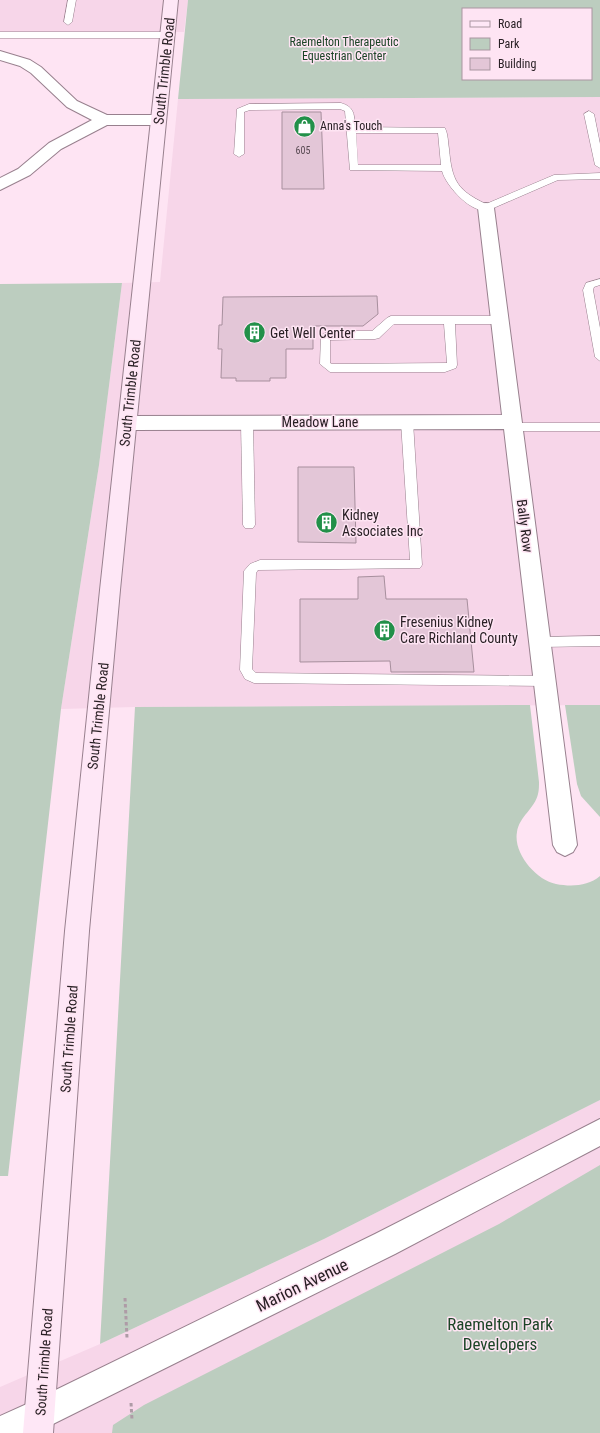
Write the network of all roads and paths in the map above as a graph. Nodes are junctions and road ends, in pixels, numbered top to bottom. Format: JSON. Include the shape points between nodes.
{"nodes":[{"id":1,"x":72,"y":0,"type":"edge"},
{"id":2,"x":172,"y":0,"type":"edge"},
{"id":3,"x":68,"y":22,"type":"dead end"},
{"id":4,"x":0,"y":35,"type":"edge"},
{"id":5,"x":168,"y":35,"type":"junction"},
{"id":6,"x":0,"y":55,"type":"edge"},
{"id":7,"x":589,"y":114,"type":"dead end"},
{"id":8,"x":104,"y":120,"type":"junction"},
{"id":9,"x":158,"y":120,"type":"junction"},
{"id":10,"x":351,"y":130,"type":"junction"},
{"id":11,"x":239,"y":154,"type":"dead end"},
{"id":12,"x":600,"y":165,"type":"edge"},
{"id":13,"x":446,"y":168,"type":"junction"},
{"id":14,"x":600,"y":176,"type":"edge"},
{"id":15,"x":0,"y":185,"type":"edge"},
{"id":16,"x":486,"y":208,"type":"junction"},
{"id":17,"x":600,"y":282,"type":"edge"},
{"id":18,"x":449,"y":320,"type":"junction"},
{"id":19,"x":500,"y":320,"type":"junction"},
{"id":20,"x":600,"y":357,"type":"edge"},
{"id":21,"x":407,"y":422,"type":"junction"},
{"id":22,"x":127,"y":423,"type":"junction"},
{"id":23,"x":247,"y":423,"type":"junction"},
{"id":24,"x":513,"y":424,"type":"junction"},
{"id":25,"x":600,"y":427,"type":"edge"},
{"id":26,"x":248,"y":525,"type":"dead end"},
{"id":27,"x":600,"y":640,"type":"edge"},
{"id":28,"x":540,"y":642,"type":"junction"},
{"id":29,"x":545,"y":681,"type":"junction"},
{"id":30,"x":565,"y":845,"type":"dead end"},
{"id":31,"x":600,"y":1132,"type":"edge"},
{"id":32,"x":39,"y":1424,"type":"edge"},
{"id":33,"x":0,"y":1431,"type":"edge"}],
"edges":[{"from":1,"to":3,"type":"lane"},
{"from":2,"to":5,"type":"main road","name":"South Trimble Road"},
{"from":4,"to":5,"type":"lane"},
{"from":5,"to":9,"type":"main road","name":"South Trimble Road"},
{"from":6,"to":8,"type":"street","via":[[25,64],[72,104]]},
{"from":7,"to":12,"type":"lane"},
{"from":8,"to":9,"type":"street"},
{"from":8,"to":15,"type":"street","via":[[55,146],[24,172]]},
{"from":9,"to":22,"type":"main road","name":"South Trimble Road"},
{"from":10,"to":11,"type":"lane","via":[[349,111],[341,106],[249,107],[240,111]]},
{"from":10,"to":13,"type":"lane","via":[[442,130]]},
{"from":10,"to":13,"type":"lane","via":[[353,168]]},
{"from":13,"to":16,"type":"lane","via":[[451,185],[460,194]]},
{"from":14,"to":16,"type":"lane","via":[[552,179]]},
{"from":16,"to":19,"type":"street","name":"Bally Row"},
{"from":17,"to":20,"type":"lane","via":[[590,285],[588,290]]},
{"from":18,"to":18,"type":"lane","via":[[391,320],[375,335],[330,335],[325,338],[326,364],[330,368],[445,368],[452,365],[453,360]]},
{"from":18,"to":19,"type":"lane"},
{"from":19,"to":24,"type":"street","name":"Bally Row"},
{"from":21,"to":23,"type":"street","name":"Meadow Lane"},
{"from":21,"to":24,"type":"street","name":"Meadow Lane"},
{"from":21,"to":29,"type":"lane","via":[[416,565],[254,567],[250,571],[246,670],[254,678]]},
{"from":22,"to":23,"type":"street","name":"Meadow Lane"},
{"from":22,"to":32,"type":"main road","name":"South Trimble Road","via":[[77,931]]},
{"from":23,"to":26,"type":"lane"},
{"from":24,"to":25,"type":"lane"},
{"from":24,"to":28,"type":"street","name":"Bally Row"},
{"from":27,"to":28,"type":"lane"},
{"from":28,"to":29,"type":"street","name":"Bally Row"},
{"from":29,"to":30,"type":"street","name":"Bally Row"},
{"from":31,"to":32,"type":"street","name":"Marion Avenue"},
{"from":32,"to":33,"type":"street","name":"Marion Avenue"}]}
